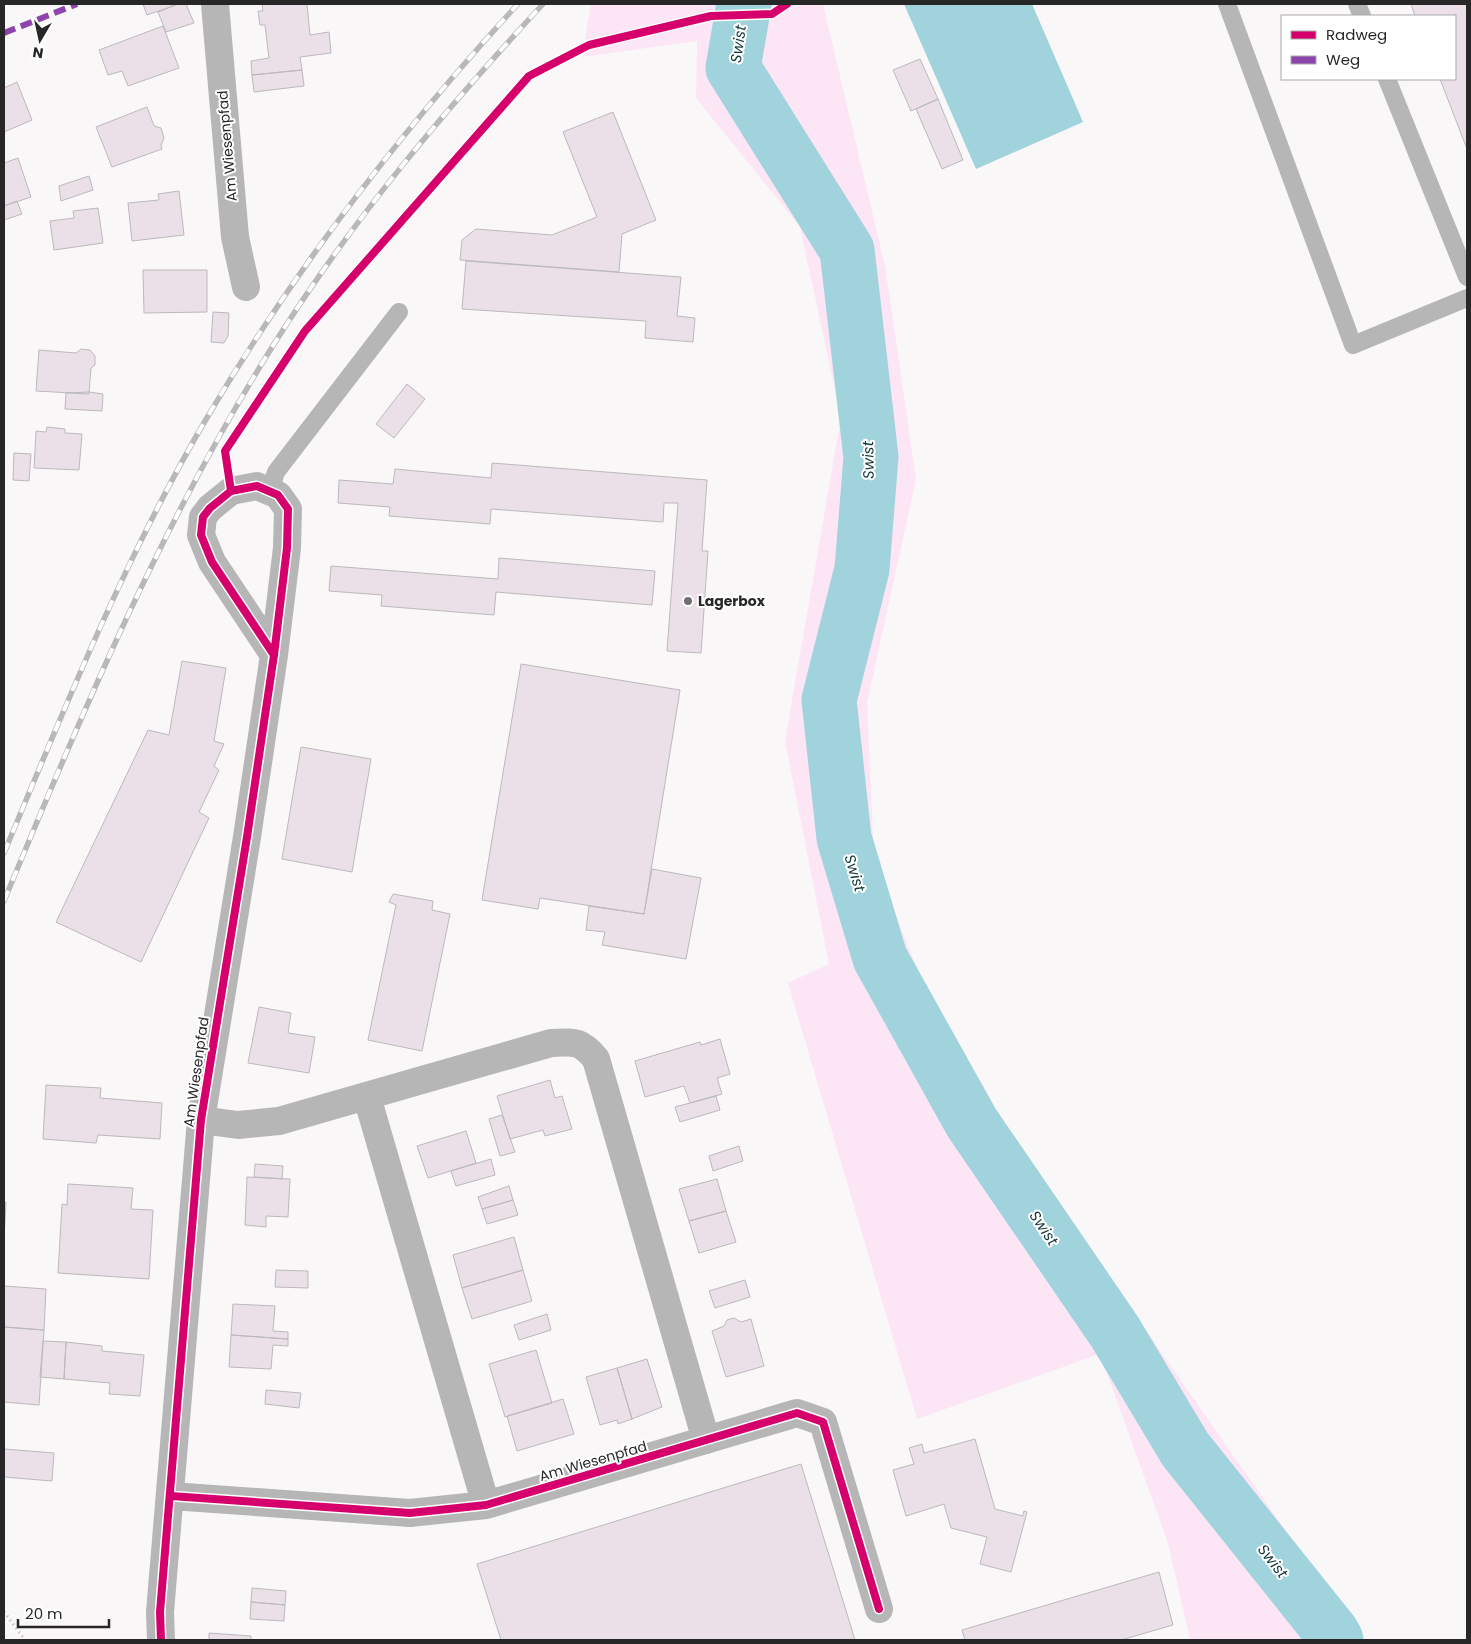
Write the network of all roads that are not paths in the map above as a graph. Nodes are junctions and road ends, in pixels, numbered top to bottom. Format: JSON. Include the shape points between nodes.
{"nodes":[{"id":1,"x":216,"y":4,"type":"edge"},
{"id":2,"x":1227,"y":4,"type":"edge"},
{"id":3,"x":1387,"y":80,"type":"edge"},
{"id":4,"x":1467,"y":277,"type":"edge"},
{"id":5,"x":246,"y":287,"type":"dead end"},
{"id":6,"x":1467,"y":298,"type":"edge"},
{"id":7,"x":399,"y":312,"type":"dead end"},
{"id":8,"x":270,"y":491,"type":"junction"},
{"id":9,"x":274,"y":655,"type":"junction"},
{"id":10,"x":367,"y":1097,"type":"junction"},
{"id":11,"x":201,"y":1120,"type":"junction"},
{"id":12,"x":706,"y":1440,"type":"junction"},
{"id":13,"x":171,"y":1496,"type":"junction"},
{"id":14,"x":486,"y":1505,"type":"junction"},
{"id":15,"x":879,"y":1609,"type":"dead end"},
{"id":16,"x":162,"y":1640,"type":"edge"}],
"edges":[{"from":1,"to":5,"type":"street","name":"Am Wiesenpfad","via":[[235,237]]},
{"from":2,"to":6,"type":"lane","via":[[1353,345]]},
{"from":3,"to":4,"type":"lane"},
{"from":7,"to":8,"type":"lane","via":[[276,472]]},
{"from":8,"to":9,"type":"street","name":"Am Wiesenpfad","via":[[278,495],[288,509],[287,548]]},
{"from":8,"to":9,"type":"street","via":[[257,486],[231,491],[203,517],[201,535],[212,562]]},
{"from":9,"to":11,"type":"street","name":"Am Wiesenpfad"},
{"from":10,"to":11,"type":"street","name":"Am Wiesenpfad","via":[[279,1121],[238,1124]]},
{"from":10,"to":12,"type":"street","name":"Am Wiesenpfad","via":[[551,1043],[584,1045],[596,1059]]},
{"from":10,"to":14,"type":"street"},
{"from":11,"to":13,"type":"street","name":"Am Wiesenpfad"},
{"from":12,"to":14,"type":"street","name":"Am Wiesenpfad"},
{"from":12,"to":15,"type":"street","name":"Am Wiesenpfad","via":[[797,1413],[823,1422]]},
{"from":13,"to":14,"type":"street","name":"Am Wiesenpfad","via":[[410,1513]]},
{"from":13,"to":16,"type":"street","name":"Am Wiesenpfad","via":[[160,1612]]}]}
